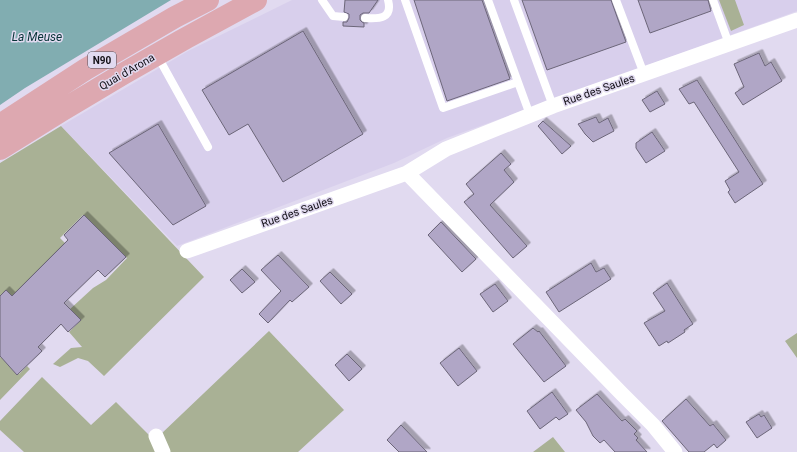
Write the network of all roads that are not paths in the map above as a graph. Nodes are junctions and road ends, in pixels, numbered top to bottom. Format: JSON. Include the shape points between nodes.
{"nodes":[{"id":1,"x":208,"y":0,"type":"edge"},
{"id":2,"x":256,"y":0,"type":"edge"},
{"id":3,"x":322,"y":0,"type":"edge"},
{"id":4,"x":388,"y":0,"type":"edge"},
{"id":5,"x":405,"y":0,"type":"edge"},
{"id":6,"x":488,"y":0,"type":"edge"},
{"id":7,"x":514,"y":0,"type":"edge"},
{"id":8,"x":616,"y":0,"type":"edge"},
{"id":9,"x":713,"y":0,"type":"edge"},
{"id":10,"x":344,"y":17,"type":"dead end"},
{"id":11,"x":365,"y":18,"type":"dead end"},
{"id":12,"x":797,"y":20,"type":"edge"},
{"id":13,"x":729,"y":44,"type":"junction"},
{"id":14,"x":157,"y":54,"type":"junction"},
{"id":15,"x":132,"y":56,"type":"junction"},
{"id":16,"x":644,"y":74,"type":"junction"},
{"id":17,"x":518,"y":82,"type":"junction"},
{"id":18,"x":553,"y":106,"type":"junction"},
{"id":19,"x":530,"y":115,"type":"junction"},
{"id":20,"x":0,"y":125,"type":"edge"},
{"id":21,"x":208,"y":147,"type":"dead end"},
{"id":22,"x":0,"y":149,"type":"edge"},
{"id":23,"x":407,"y":173,"type":"junction"},
{"id":24,"x":187,"y":251,"type":"dead end"},
{"id":25,"x":156,"y":436,"type":"dead end"},
{"id":26,"x":163,"y":452,"type":"edge"},
{"id":27,"x":675,"y":452,"type":"edge"}],
"edges":[{"from":1,"to":15,"type":"main road","name":"Quai d'Arona","number":"N90","via":[[175,17]]},
{"from":2,"to":14,"type":"main road","name":"Quai d'Arona","number":"N90"},
{"from":3,"to":10,"type":"lane","via":[[333,16]]},
{"from":4,"to":11,"type":"lane","via":[[387,14],[376,19]]},
{"from":5,"to":17,"type":"lane","via":[[443,108]]},
{"from":6,"to":17,"type":"lane"},
{"from":7,"to":18,"type":"lane"},
{"from":8,"to":16,"type":"lane"},
{"from":9,"to":13,"type":"lane"},
{"from":12,"to":13,"type":"street","name":"Rue des Saules"},
{"from":13,"to":16,"type":"street","name":"Rue des Saules"},
{"from":14,"to":15,"type":"main road","name":"Quai d'Arona","number":"N90"},
{"from":14,"to":21,"type":"lane"},
{"from":15,"to":20,"type":"main road","name":"Quai d'Arona","number":"N90","via":[[86,69]]},
{"from":15,"to":22,"type":"main road","name":"Quai d'Arona","number":"N90","via":[[57,113]]},
{"from":16,"to":18,"type":"street","name":"Rue des Saules"},
{"from":17,"to":19,"type":"lane"},
{"from":18,"to":19,"type":"street","name":"Rue des Saules"},
{"from":19,"to":23,"type":"street","name":"Rue des Saules","via":[[446,149]]},
{"from":23,"to":24,"type":"street","name":"Rue des Saules"},
{"from":23,"to":27,"type":"street","via":[[653,425]]},
{"from":25,"to":26,"type":"street"}]}
